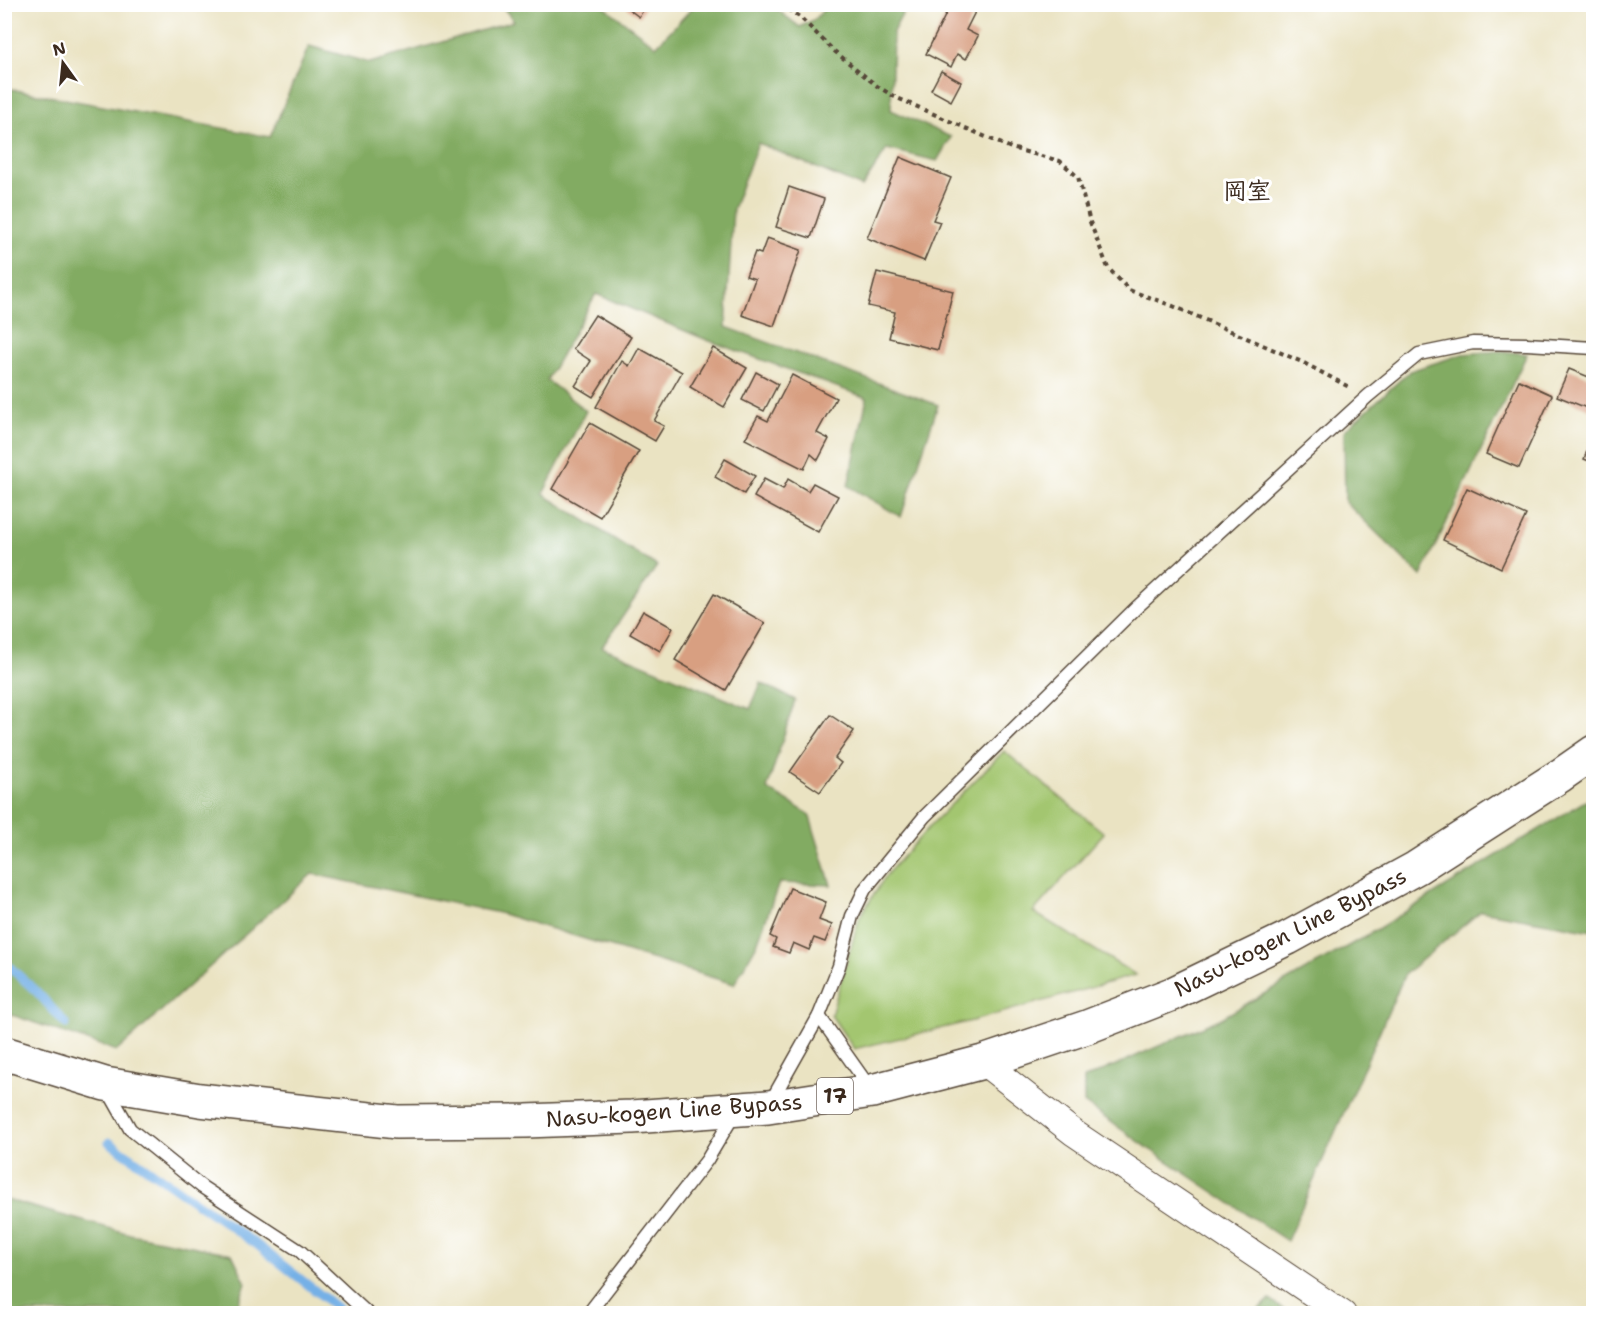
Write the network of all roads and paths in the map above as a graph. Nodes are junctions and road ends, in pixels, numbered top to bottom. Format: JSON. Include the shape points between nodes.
{"nodes":[{"id":1,"x":780,"y":4,"type":"edge"},
{"id":2,"x":1593,"y":348,"type":"edge"},
{"id":3,"x":1368,"y":396,"type":"junction"},
{"id":4,"x":1593,"y":752,"type":"edge"},
{"id":5,"x":819,"y":1016,"type":"junction"},
{"id":6,"x":4,"y":1053,"type":"edge"},
{"id":7,"x":983,"y":1062,"type":"junction"},
{"id":8,"x":105,"y":1084,"type":"junction"},
{"id":9,"x":872,"y":1090,"type":"junction"},
{"id":10,"x":753,"y":1108,"type":"junction"},
{"id":11,"x":368,"y":1314,"type":"edge"},
{"id":12,"x":588,"y":1314,"type":"edge"},
{"id":13,"x":1343,"y":1314,"type":"edge"}],
"edges":[{"from":1,"to":3,"type":"path","via":[[895,97],[1011,148],[1060,162],[1078,177],[1108,268],[1129,290],[1292,358]]},
{"from":2,"to":3,"type":"lane","via":[[1473,343],[1419,354]]},
{"from":3,"to":5,"type":"lane","via":[[1136,608],[924,817],[865,889],[852,916],[839,966]]},
{"from":4,"to":7,"type":"main road","name":"Nasu-kogen Line Bypass","number":"17","via":[[1416,868],[1288,938],[1172,994]]},
{"from":5,"to":9,"type":"lane"},
{"from":5,"to":10,"type":"lane"},
{"from":6,"to":8,"type":"main road","name":"Nasu-kogen Line Bypass","number":"17"},
{"from":7,"to":9,"type":"main road","name":"Nasu-kogen Line Bypass","number":"17"},
{"from":7,"to":13,"type":"street","via":[[1074,1133]]},
{"from":8,"to":10,"type":"main road","name":"Nasu-kogen Line Bypass","number":"17","via":[[200,1100],[397,1122],[632,1117]]},
{"from":8,"to":11,"type":"lane","via":[[130,1129],[201,1187],[300,1251]]},
{"from":9,"to":10,"type":"main road","name":"Nasu-kogen Line Bypass","number":"17"},
{"from":10,"to":12,"type":"lane","via":[[707,1160]]}]}
